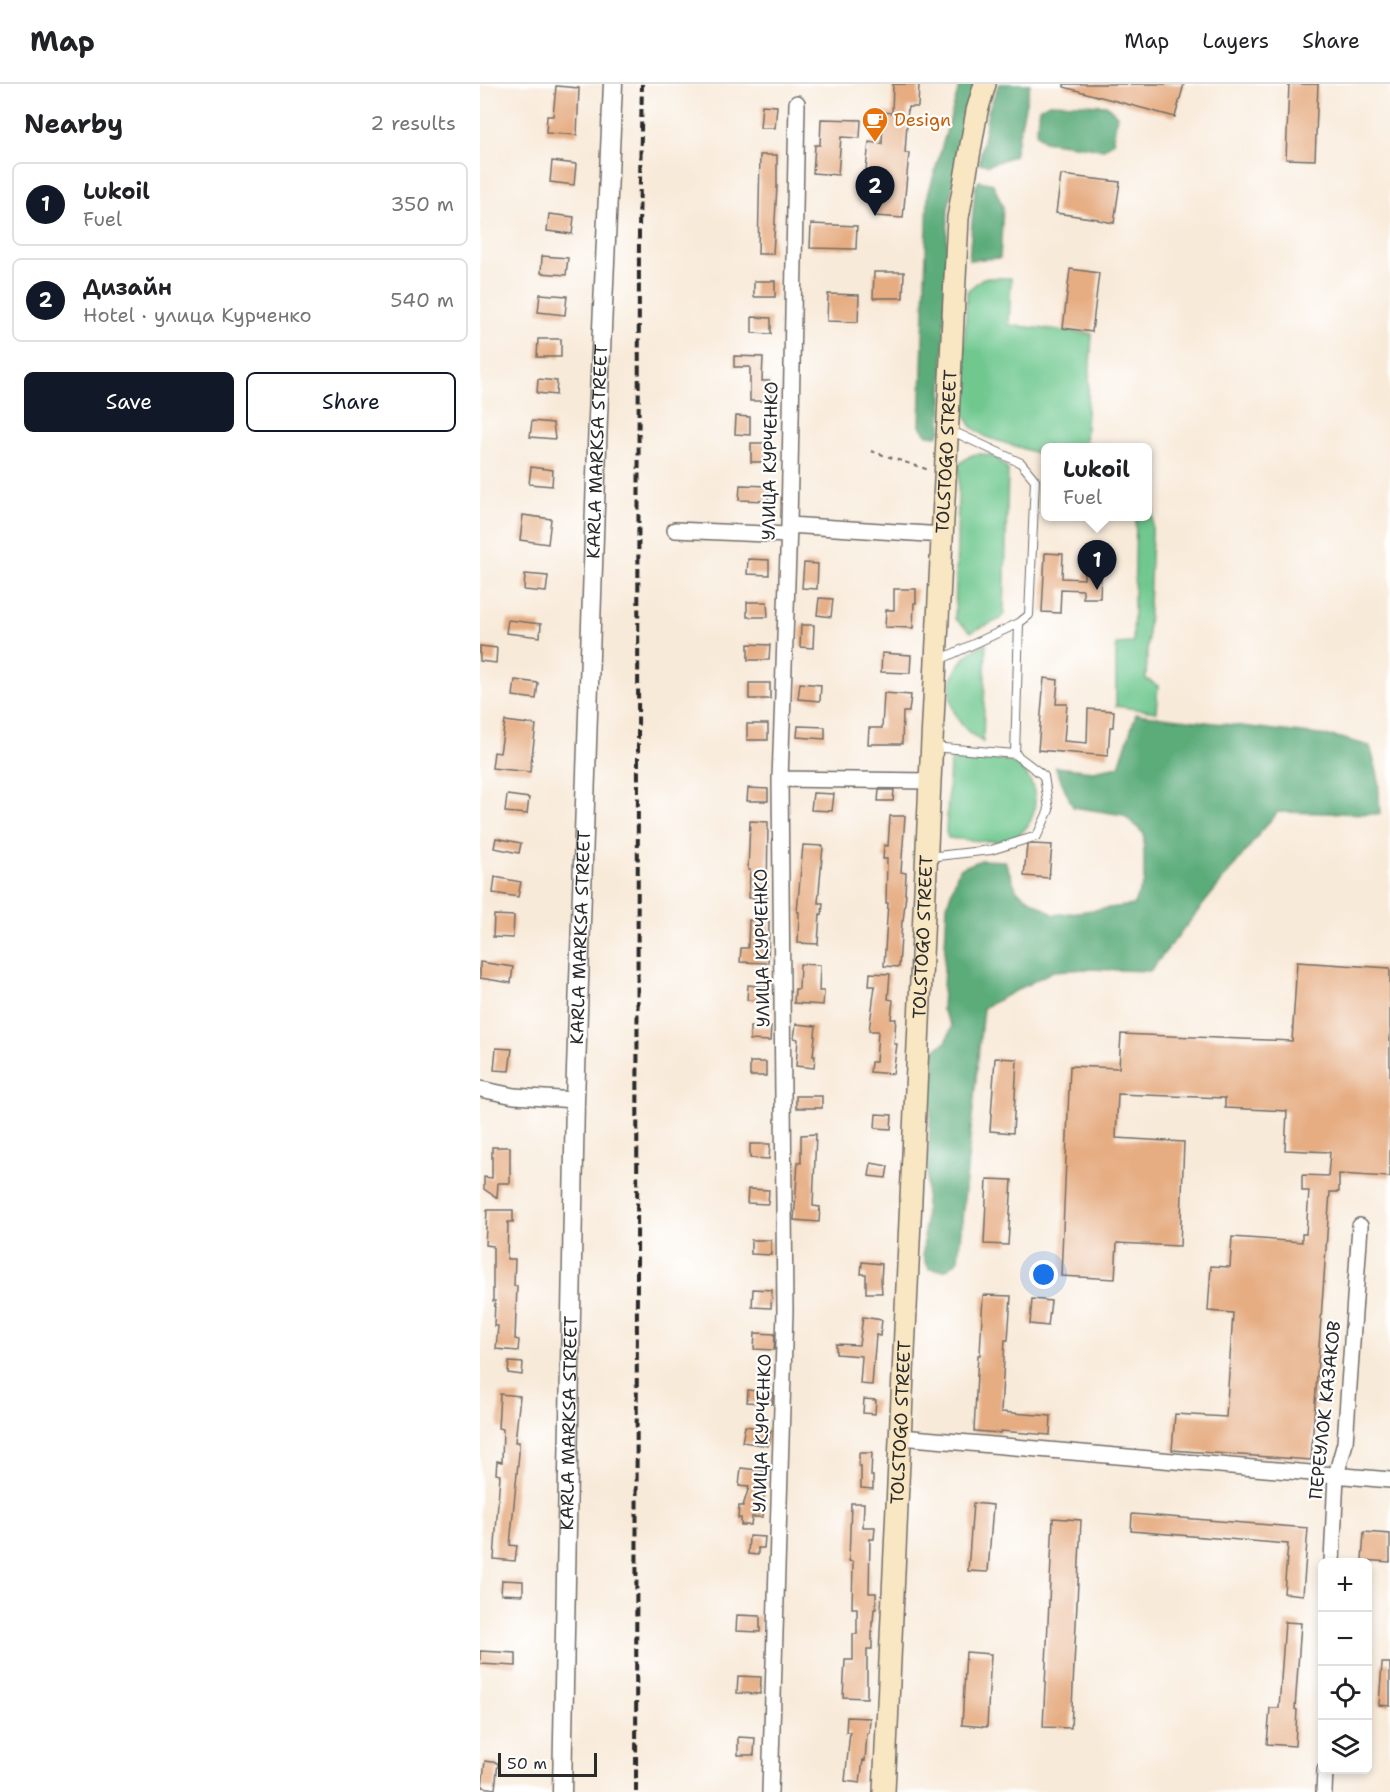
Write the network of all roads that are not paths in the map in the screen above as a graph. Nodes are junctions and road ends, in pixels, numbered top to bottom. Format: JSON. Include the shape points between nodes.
{"nodes":[{"id":1,"x":613,"y":84,"type":"edge"},
{"id":2,"x":985,"y":84,"type":"edge"},
{"id":3,"x":797,"y":103,"type":"dead end"},
{"id":4,"x":948,"y":429,"type":"junction"},
{"id":5,"x":675,"y":530,"type":"dead end"},
{"id":6,"x":789,"y":530,"type":"junction"},
{"id":7,"x":943,"y":536,"type":"junction"},
{"id":8,"x":1019,"y":623,"type":"junction"},
{"id":9,"x":936,"y":661,"type":"junction"},
{"id":10,"x":932,"y":747,"type":"junction"},
{"id":11,"x":1015,"y":754,"type":"junction"},
{"id":12,"x":780,"y":779,"type":"junction"},
{"id":13,"x":930,"y":780,"type":"junction"},
{"id":14,"x":926,"y":857,"type":"junction"},
{"id":15,"x":480,"y":1089,"type":"edge"},
{"id":16,"x":574,"y":1100,"type":"junction"},
{"id":17,"x":1360,"y":1226,"type":"dead end"},
{"id":18,"x":900,"y":1437,"type":"junction"},
{"id":19,"x":1336,"y":1475,"type":"junction"},
{"id":20,"x":1390,"y":1480,"type":"edge"},
{"id":21,"x":1332,"y":1558,"type":"edge"},
{"id":22,"x":1325,"y":1774,"type":"edge"},
{"id":23,"x":562,"y":1792,"type":"edge"},
{"id":24,"x":770,"y":1792,"type":"edge"},
{"id":25,"x":884,"y":1792,"type":"edge"},
{"id":26,"x":1324,"y":1792,"type":"edge"}],
"edges":[{"from":1,"to":16,"type":"street","name":"KARLA MARKSA STREET","via":[[597,417]]},
{"from":2,"to":4,"type":"main road","name":"TOLSTOGO STREET","via":[[958,218]]},
{"from":3,"to":6,"type":"street","name":"УЛИЦА КУРЧЕНКО"},
{"from":4,"to":7,"type":"main road","name":"TOLSTOGO STREET"},
{"from":4,"to":8,"type":"lane","via":[[1021,463],[1035,480],[1029,615]]},
{"from":5,"to":6,"type":"street"},
{"from":6,"to":7,"type":"street"},
{"from":6,"to":12,"type":"street","name":"УЛИЦА КУРЧЕНКО"},
{"from":7,"to":9,"type":"main road","name":"TOLSTOGO STREET"},
{"from":8,"to":9,"type":"lane"},
{"from":8,"to":11,"type":"lane"},
{"from":9,"to":10,"type":"main road","name":"TOLSTOGO STREET"},
{"from":10,"to":11,"type":"lane"},
{"from":10,"to":13,"type":"main road","name":"TOLSTOGO STREET"},
{"from":11,"to":14,"type":"lane","via":[[1044,776],[1049,810],[1037,837],[991,850]]},
{"from":12,"to":13,"type":"street"},
{"from":12,"to":24,"type":"street","name":"УЛИЦА КУРЧЕНКО","via":[[785,1311]]},
{"from":13,"to":14,"type":"main road","name":"TOLSTOGO STREET"},
{"from":14,"to":18,"type":"main road","name":"TOLSTOGO STREET"},
{"from":15,"to":16,"type":"street","via":[[514,1096]]},
{"from":16,"to":23,"type":"street","name":"KARLA MARKSA STREET"},
{"from":17,"to":19,"type":"street","name":"ПЕРЕУЛОК КАЗАКОВ","via":[[1345,1443]]},
{"from":18,"to":19,"type":"street"},
{"from":18,"to":25,"type":"main road","name":"TOLSTOGO STREET"},
{"from":19,"to":20,"type":"street"},
{"from":19,"to":21,"type":"street","name":"ПЕРЕУЛОК КАЗАКОВ"},
{"from":22,"to":26,"type":"street"}]}
